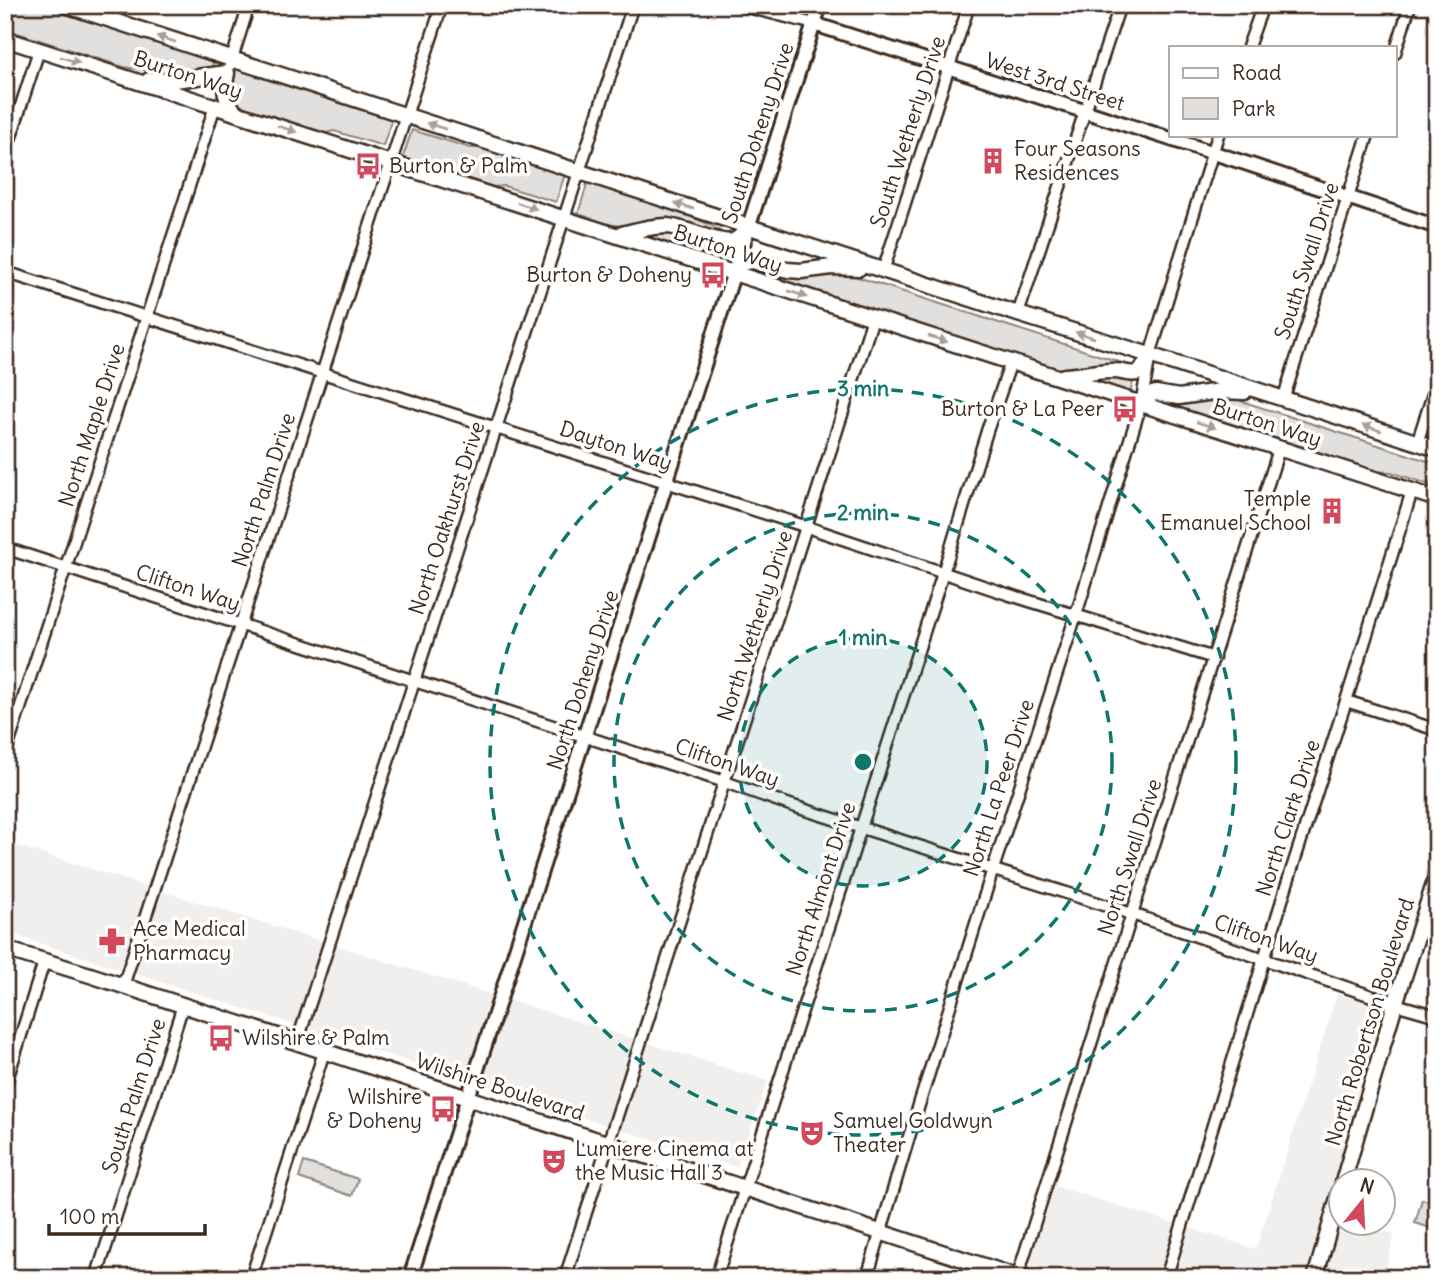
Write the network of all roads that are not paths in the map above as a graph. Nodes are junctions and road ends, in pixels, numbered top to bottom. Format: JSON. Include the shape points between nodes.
{"nodes":[{"id":1,"x":65,"y":5,"type":"edge"},
{"id":2,"x":249,"y":5,"type":"edge"},
{"id":3,"x":442,"y":5,"type":"edge"},
{"id":4,"x":633,"y":5,"type":"edge"},
{"id":5,"x":740,"y":5,"type":"edge"},
{"id":6,"x":820,"y":5,"type":"edge"},
{"id":7,"x":969,"y":5,"type":"edge"},
{"id":8,"x":1120,"y":5,"type":"edge"},
{"id":9,"x":1263,"y":5,"type":"edge"},
{"id":10,"x":1410,"y":5,"type":"edge"},
{"id":11,"x":814,"y":24,"type":"junction"},
{"id":12,"x":5,"y":39,"type":"edge"},
{"id":13,"x":1248,"y":46,"type":"edge"},
{"id":14,"x":39,"y":50,"type":"junction"},
{"id":15,"x":1396,"y":50,"type":"edge"},
{"id":16,"x":229,"y":66,"type":"junction"},
{"id":17,"x":949,"y":68,"type":"junction"},
{"id":18,"x":129,"y":79,"type":"junction"},
{"id":19,"x":215,"y":106,"type":"junction"},
{"id":20,"x":1084,"y":111,"type":"junction"},
{"id":21,"x":235,"y":113,"type":"junction"},
{"id":22,"x":406,"y":116,"type":"junction"},
{"id":23,"x":1218,"y":136,"type":"edge"},
{"id":24,"x":1368,"y":136,"type":"edge"},
{"id":25,"x":1212,"y":153,"type":"junction"},
{"id":26,"x":5,"y":155,"type":"edge"},
{"id":27,"x":391,"y":163,"type":"junction"},
{"id":28,"x":579,"y":172,"type":"junction"},
{"id":29,"x":1348,"y":197,"type":"junction"},
{"id":30,"x":564,"y":219,"type":"junction"},
{"id":31,"x":749,"y":226,"type":"junction"},
{"id":32,"x":1437,"y":227,"type":"edge"},
{"id":33,"x":616,"y":235,"type":"junction"},
{"id":34,"x":879,"y":269,"type":"junction"},
{"id":35,"x":5,"y":272,"type":"edge"},
{"id":36,"x":733,"y":273,"type":"junction"},
{"id":37,"x":1018,"y":314,"type":"junction"},
{"id":38,"x":147,"y":317,"type":"junction"},
{"id":39,"x":873,"y":318,"type":"junction"},
{"id":40,"x":1150,"y":355,"type":"junction"},
{"id":41,"x":1011,"y":362,"type":"junction"},
{"id":42,"x":322,"y":372,"type":"junction"},
{"id":43,"x":1052,"y":376,"type":"junction"},
{"id":44,"x":1437,"y":382,"type":"edge"},
{"id":45,"x":1259,"y":392,"type":"junction"},
{"id":46,"x":1283,"y":400,"type":"junction"},
{"id":47,"x":1141,"y":404,"type":"junction"},
{"id":48,"x":497,"y":428,"type":"junction"},
{"id":49,"x":1417,"y":443,"type":"junction"},
{"id":50,"x":1279,"y":449,"type":"junction"},
{"id":51,"x":1437,"y":449,"type":"edge"},
{"id":52,"x":667,"y":483,"type":"junction"},
{"id":53,"x":1412,"y":491,"type":"junction"},
{"id":54,"x":1435,"y":498,"type":"edge"},
{"id":55,"x":807,"y":527,"type":"junction"},
{"id":56,"x":5,"y":548,"type":"edge"},
{"id":57,"x":65,"y":568,"type":"junction"},
{"id":58,"x":943,"y":573,"type":"junction"},
{"id":59,"x":1076,"y":615,"type":"junction"},
{"id":60,"x":240,"y":625,"type":"junction"},
{"id":61,"x":1214,"y":658,"type":"junction"},
{"id":62,"x":414,"y":681,"type":"junction"},
{"id":63,"x":1346,"y":701,"type":"junction"},
{"id":64,"x":1437,"y":730,"type":"edge"},
{"id":65,"x":585,"y":737,"type":"junction"},
{"id":66,"x":5,"y":755,"type":"edge"},
{"id":67,"x":725,"y":782,"type":"junction"},
{"id":68,"x":861,"y":828,"type":"junction"},
{"id":69,"x":993,"y":869,"type":"junction"},
{"id":70,"x":1437,"y":875,"type":"edge"},
{"id":71,"x":1132,"y":914,"type":"junction"},
{"id":72,"x":5,"y":949,"type":"edge"},
{"id":73,"x":1263,"y":959,"type":"junction"},
{"id":74,"x":44,"y":962,"type":"junction"},
{"id":75,"x":123,"y":986,"type":"junction"},
{"id":76,"x":1395,"y":1004,"type":"junction"},
{"id":77,"x":183,"y":1005,"type":"junction"},
{"id":78,"x":1437,"y":1016,"type":"edge"},
{"id":79,"x":297,"y":1043,"type":"junction"},
{"id":80,"x":324,"y":1052,"type":"junction"},
{"id":81,"x":5,"y":1086,"type":"edge"},
{"id":82,"x":468,"y":1099,"type":"junction"},
{"id":83,"x":608,"y":1144,"type":"junction"},
{"id":84,"x":1347,"y":1168,"type":"edge"},
{"id":85,"x":746,"y":1188,"type":"junction"},
{"id":86,"x":881,"y":1232,"type":"junction"},
{"id":87,"x":1326,"y":1238,"type":"edge"},
{"id":88,"x":1019,"y":1277,"type":"edge"},
{"id":89,"x":96,"y":1278,"type":"edge"},
{"id":90,"x":251,"y":1278,"type":"edge"},
{"id":91,"x":410,"y":1278,"type":"edge"},
{"id":92,"x":565,"y":1278,"type":"edge"},
{"id":93,"x":716,"y":1278,"type":"edge"},
{"id":94,"x":867,"y":1278,"type":"edge"},
{"id":95,"x":1166,"y":1278,"type":"edge"},
{"id":96,"x":1315,"y":1278,"type":"edge"}],
"edges":[{"from":16,"to":1,"type":"main road","name":"Burton Way","one_way":true},
{"from":2,"to":16,"type":"street"},
{"from":3,"to":22,"type":"street","name":"North Palm Drive"},
{"from":4,"to":28,"type":"street","name":"North Oakhurst Drive"},
{"from":5,"to":11,"type":"street","name":"West 3rd Street"},
{"from":6,"to":11,"type":"street","name":"South Doheny Drive"},
{"from":7,"to":17,"type":"street","name":"South Wetherly Drive"},
{"from":8,"to":20,"type":"street"},
{"from":9,"to":13,"type":"street"},
{"from":10,"to":15,"type":"street"},
{"from":11,"to":17,"type":"street","name":"West 3rd Street"},
{"from":11,"to":31,"type":"street","name":"South Doheny Drive"},
{"from":12,"to":14,"type":"main road","name":"Burton Way"},
{"from":14,"to":18,"type":"main road","name":"Burton Way","one_way":true},
{"from":14,"to":26,"type":"street"},
{"from":16,"to":18,"type":"main road","via":[[167,81]]},
{"from":16,"to":21,"type":"main road","via":[[224,87]]},
{"from":16,"to":22,"type":"main road","name":"Burton Way"},
{"from":17,"to":20,"type":"street","name":"West 3rd Street"},
{"from":17,"to":34,"type":"street","name":"South Wetherly Drive"},
{"from":18,"to":19,"type":"main road","name":"Burton Way"},
{"from":19,"to":21,"type":"main road","name":"Burton Way"},
{"from":19,"to":38,"type":"street","name":"North Maple Drive"},
{"from":20,"to":25,"type":"street","name":"West 3rd Street"},
{"from":20,"to":37,"type":"street"},
{"from":21,"to":27,"type":"main road","name":"Burton Way","one_way":true},
{"from":22,"to":27,"type":"street","name":"North Palm Drive"},
{"from":28,"to":22,"type":"main road","name":"Burton Way","one_way":true},
{"from":23,"to":25,"type":"street","name":"North La Peer Drive"},
{"from":24,"to":29,"type":"street","name":"South Swall Drive"},
{"from":25,"to":29,"type":"street","name":"West 3rd Street"},
{"from":25,"to":40,"type":"street","name":"North La Peer Drive"},
{"from":27,"to":30,"type":"main road","name":"Burton Way","one_way":true},
{"from":27,"to":42,"type":"street","name":"North Palm Drive"},
{"from":28,"to":30,"type":"street","name":"North Oakhurst Drive"},
{"from":31,"to":28,"type":"main road","name":"Burton Way","one_way":true},
{"from":29,"to":32,"type":"street","name":"West 3rd Street"},
{"from":29,"to":46,"type":"street","name":"South Swall Drive"},
{"from":30,"to":33,"type":"main road","name":"Burton Way"},
{"from":30,"to":48,"type":"street","name":"North Oakhurst Drive"},
{"from":31,"to":33,"type":"main road","via":[[740,238],[728,242],[667,226]]},
{"from":31,"to":34,"type":"main road","name":"Burton Way"},
{"from":31,"to":36,"type":"street","name":"South Doheny Drive"},
{"from":33,"to":36,"type":"main road","name":"Burton Way"},
{"from":34,"to":36,"type":"main road","via":[[801,271],[752,261],[742,263]]},
{"from":34,"to":37,"type":"main road","name":"Burton Way"},
{"from":35,"to":38,"type":"street","name":"Dayton Way"},
{"from":36,"to":39,"type":"main road","name":"Burton Way","one_way":true},
{"from":36,"to":52,"type":"street","name":"North Doheny Drive"},
{"from":40,"to":37,"type":"main road","name":"Burton Way","one_way":true},
{"from":38,"to":42,"type":"street","name":"Dayton Way"},
{"from":38,"to":57,"type":"street","name":"North Maple Drive"},
{"from":39,"to":41,"type":"main road","name":"Burton Way","one_way":true},
{"from":39,"to":55,"type":"street","name":"North Wetherly Drive"},
{"from":40,"to":43,"type":"main road","via":[[1134,374]]},
{"from":40,"to":45,"type":"main road","name":"Burton Way"},
{"from":40,"to":47,"type":"street","name":"North La Peer Drive"},
{"from":41,"to":43,"type":"main road","name":"Burton Way"},
{"from":41,"to":58,"type":"street","name":"North Almont Drive"},
{"from":42,"to":48,"type":"street","name":"Dayton Way"},
{"from":42,"to":60,"type":"street","name":"North Palm Drive"},
{"from":43,"to":47,"type":"main road","name":"Burton Way"},
{"from":44,"to":49,"type":"street"},
{"from":45,"to":46,"type":"main road","name":"Burton Way"},
{"from":45,"to":47,"type":"main road","via":[[1179,397],[1156,393]]},
{"from":49,"to":46,"type":"main road","name":"Burton Way","one_way":true},
{"from":47,"to":50,"type":"main road","name":"Burton Way","one_way":true},
{"from":47,"to":59,"type":"street","name":"North La Peer Drive"},
{"from":48,"to":52,"type":"street","name":"Dayton Way"},
{"from":48,"to":62,"type":"street","name":"North Oakhurst Drive"},
{"from":49,"to":51,"type":"main road","name":"Burton Way"},
{"from":50,"to":53,"type":"main road","name":"Burton Way"},
{"from":50,"to":61,"type":"street","name":"North Swall Drive"},
{"from":52,"to":55,"type":"street","name":"Dayton Way"},
{"from":52,"to":65,"type":"street","name":"North Doheny Drive"},
{"from":53,"to":54,"type":"main road","name":"Burton Way"},
{"from":53,"to":63,"type":"street","name":"North Clark Drive"},
{"from":55,"to":58,"type":"street","name":"Dayton Way"},
{"from":55,"to":67,"type":"street","name":"North Wetherly Drive"},
{"from":56,"to":57,"type":"street","name":"Clifton Way"},
{"from":57,"to":60,"type":"street","name":"Clifton Way"},
{"from":57,"to":66,"type":"street","name":"North Maple Drive"},
{"from":58,"to":59,"type":"street","name":"Dayton Way"},
{"from":58,"to":68,"type":"street","name":"North Almont Drive"},
{"from":59,"to":61,"type":"street","name":"Dayton Way"},
{"from":59,"to":69,"type":"street","name":"North La Peer Drive"},
{"from":60,"to":62,"type":"street","name":"Clifton Way"},
{"from":60,"to":75,"type":"street","name":"North Palm Drive"},
{"from":61,"to":71,"type":"street","name":"North Swall Drive"},
{"from":62,"to":65,"type":"street","name":"Clifton Way"},
{"from":62,"to":79,"type":"street","name":"North Oakhurst Drive"},
{"from":63,"to":64,"type":"street"},
{"from":63,"to":73,"type":"street","name":"North Clark Drive"},
{"from":65,"to":67,"type":"street","name":"Clifton Way"},
{"from":65,"to":82,"type":"street","name":"North Doheny Drive"},
{"from":67,"to":68,"type":"street","name":"Clifton Way"},
{"from":67,"to":83,"type":"street","name":"North Wetherly Drive"},
{"from":68,"to":69,"type":"street","name":"Clifton Way"},
{"from":68,"to":85,"type":"street","name":"North Almont Drive"},
{"from":69,"to":71,"type":"street","name":"Clifton Way"},
{"from":69,"to":86,"type":"street","name":"North La Peer Drive"},
{"from":70,"to":76,"type":"main road","name":"North Robertson Boulevard"},
{"from":71,"to":73,"type":"street","name":"Clifton Way"},
{"from":71,"to":88,"type":"street","name":"North Swall Drive"},
{"from":72,"to":74,"type":"main road","name":"Wilshire Boulevard"},
{"from":73,"to":76,"type":"street","name":"Clifton Way"},
{"from":73,"to":95,"type":"street","name":"North Clark Drive"},
{"from":74,"to":75,"type":"main road","name":"Wilshire Boulevard"},
{"from":74,"to":81,"type":"street"},
{"from":75,"to":77,"type":"main road","name":"Wilshire Boulevard"},
{"from":76,"to":78,"type":"street","name":"Clifton Way"},
{"from":76,"to":84,"type":"main road","name":"North Robertson Boulevard"},
{"from":77,"to":79,"type":"main road","name":"Wilshire Boulevard"},
{"from":77,"to":89,"type":"street","name":"South Palm Drive"},
{"from":79,"to":80,"type":"main road","name":"Wilshire Boulevard"},
{"from":80,"to":82,"type":"main road","name":"Wilshire Boulevard"},
{"from":80,"to":90,"type":"street"},
{"from":82,"to":83,"type":"main road","name":"Wilshire Boulevard"},
{"from":82,"to":91,"type":"street"},
{"from":83,"to":85,"type":"main road","name":"Wilshire Boulevard"},
{"from":83,"to":92,"type":"street"},
{"from":85,"to":86,"type":"main road","name":"Wilshire Boulevard"},
{"from":85,"to":93,"type":"street","name":"North Almont Drive"},
{"from":86,"to":88,"type":"main road","name":"Wilshire Boulevard"},
{"from":86,"to":94,"type":"street","name":"North La Peer Drive"},
{"from":87,"to":96,"type":"main road"}]}
